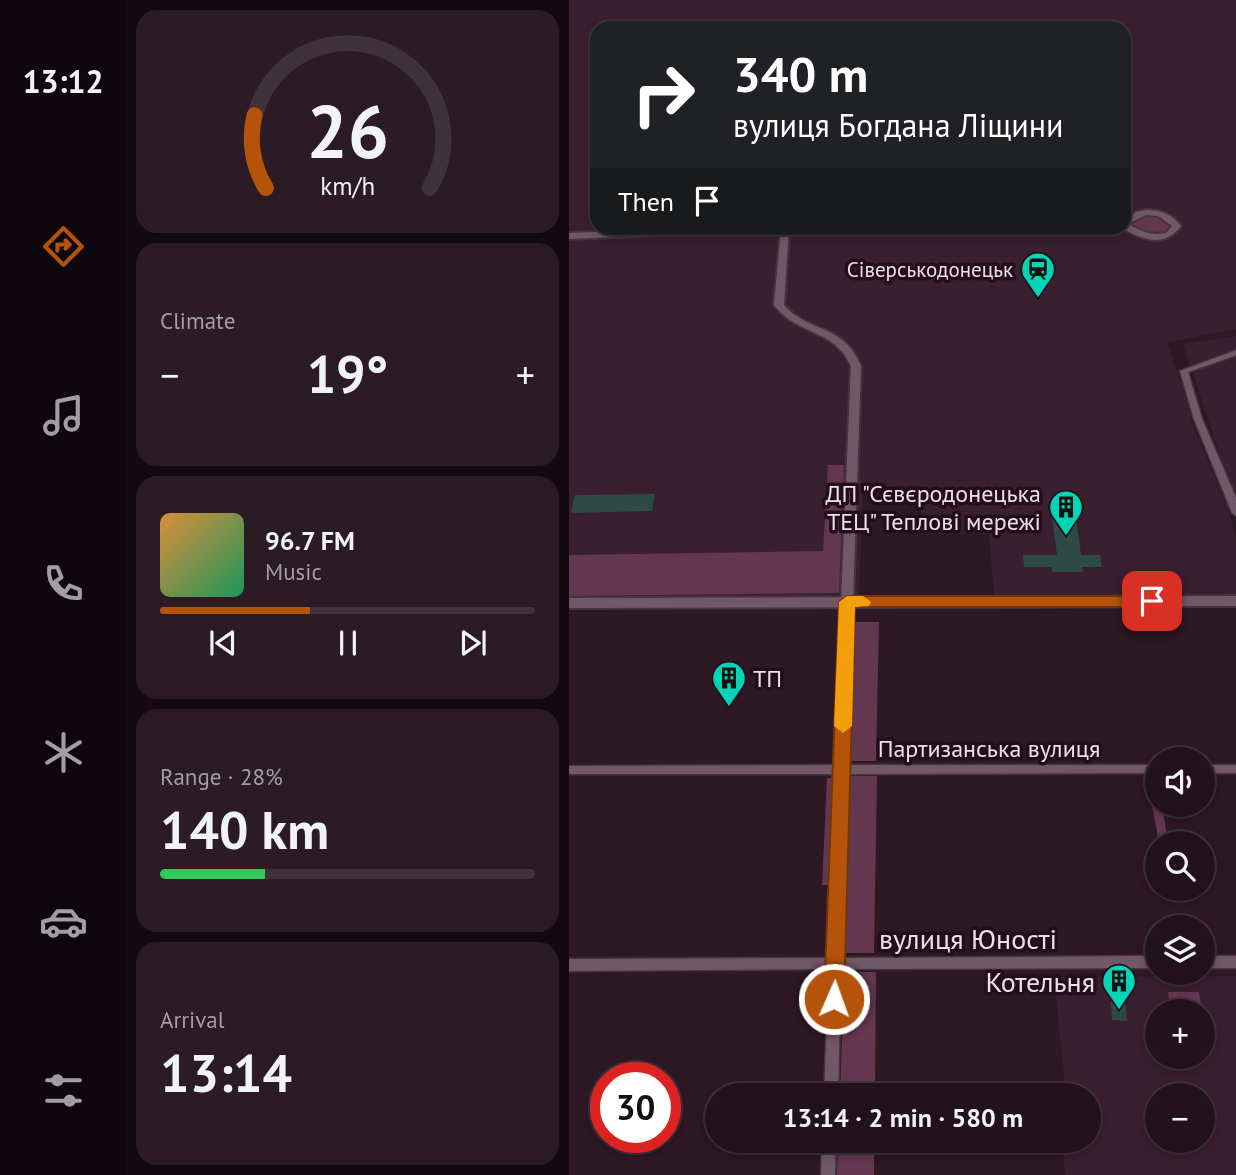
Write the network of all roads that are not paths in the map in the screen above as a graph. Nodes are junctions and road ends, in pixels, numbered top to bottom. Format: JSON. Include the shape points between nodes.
{"nodes":[{"id":1,"x":1131,"y":219,"type":"edge"},
{"id":2,"x":1131,"y":230,"type":"edge"},
{"id":3,"x":591,"y":235,"type":"edge"},
{"id":4,"x":784,"y":235,"type":"edge"},
{"id":5,"x":569,"y":236,"type":"edge"},
{"id":6,"x":1236,"y":352,"type":"edge"},
{"id":7,"x":1236,"y":513,"type":"edge"},
{"id":8,"x":1236,"y":601,"type":"edge"},
{"id":9,"x":847,"y":602,"type":"junction"},
{"id":10,"x":569,"y":603,"type":"edge"},
{"id":11,"x":842,"y":769,"type":"junction"},
{"id":12,"x":1145,"y":769,"type":"edge"},
{"id":13,"x":1215,"y":769,"type":"edge"},
{"id":14,"x":1236,"y":769,"type":"edge"},
{"id":15,"x":569,"y":770,"type":"edge"},
{"id":16,"x":1145,"y":962,"type":"edge"},
{"id":17,"x":1215,"y":962,"type":"edge"},
{"id":18,"x":1236,"y":962,"type":"edge"},
{"id":19,"x":835,"y":963,"type":"junction"},
{"id":20,"x":569,"y":965,"type":"edge"},
{"id":21,"x":831,"y":1083,"type":"edge"},
{"id":22,"x":829,"y":1153,"type":"edge"},
{"id":23,"x":828,"y":1175,"type":"edge"}],
"edges":[{"from":1,"to":2,"type":"street","via":[[1137,214],[1153,213],[1167,216],[1177,226],[1169,236],[1151,238]]},
{"from":3,"to":5,"type":"street"},
{"from":4,"to":9,"type":"street","via":[[779,305],[791,318],[842,340],[852,350],[856,366]]},
{"from":6,"to":7,"type":"street","via":[[1184,371]]},
{"from":8,"to":9,"type":"main road"},
{"from":9,"to":10,"type":"main road"},
{"from":9,"to":11,"type":"street"},
{"from":11,"to":12,"type":"street","name":"Партизанська вулиця"},
{"from":11,"to":15,"type":"street","name":"Партизанська вулиця"},
{"from":11,"to":19,"type":"street"},
{"from":13,"to":14,"type":"street"},
{"from":16,"to":19,"type":"street","name":"вулиця Юності"},
{"from":17,"to":18,"type":"street"},
{"from":19,"to":20,"type":"street","name":"вулиця Юності"},
{"from":19,"to":21,"type":"street"},
{"from":22,"to":23,"type":"street"}]}
